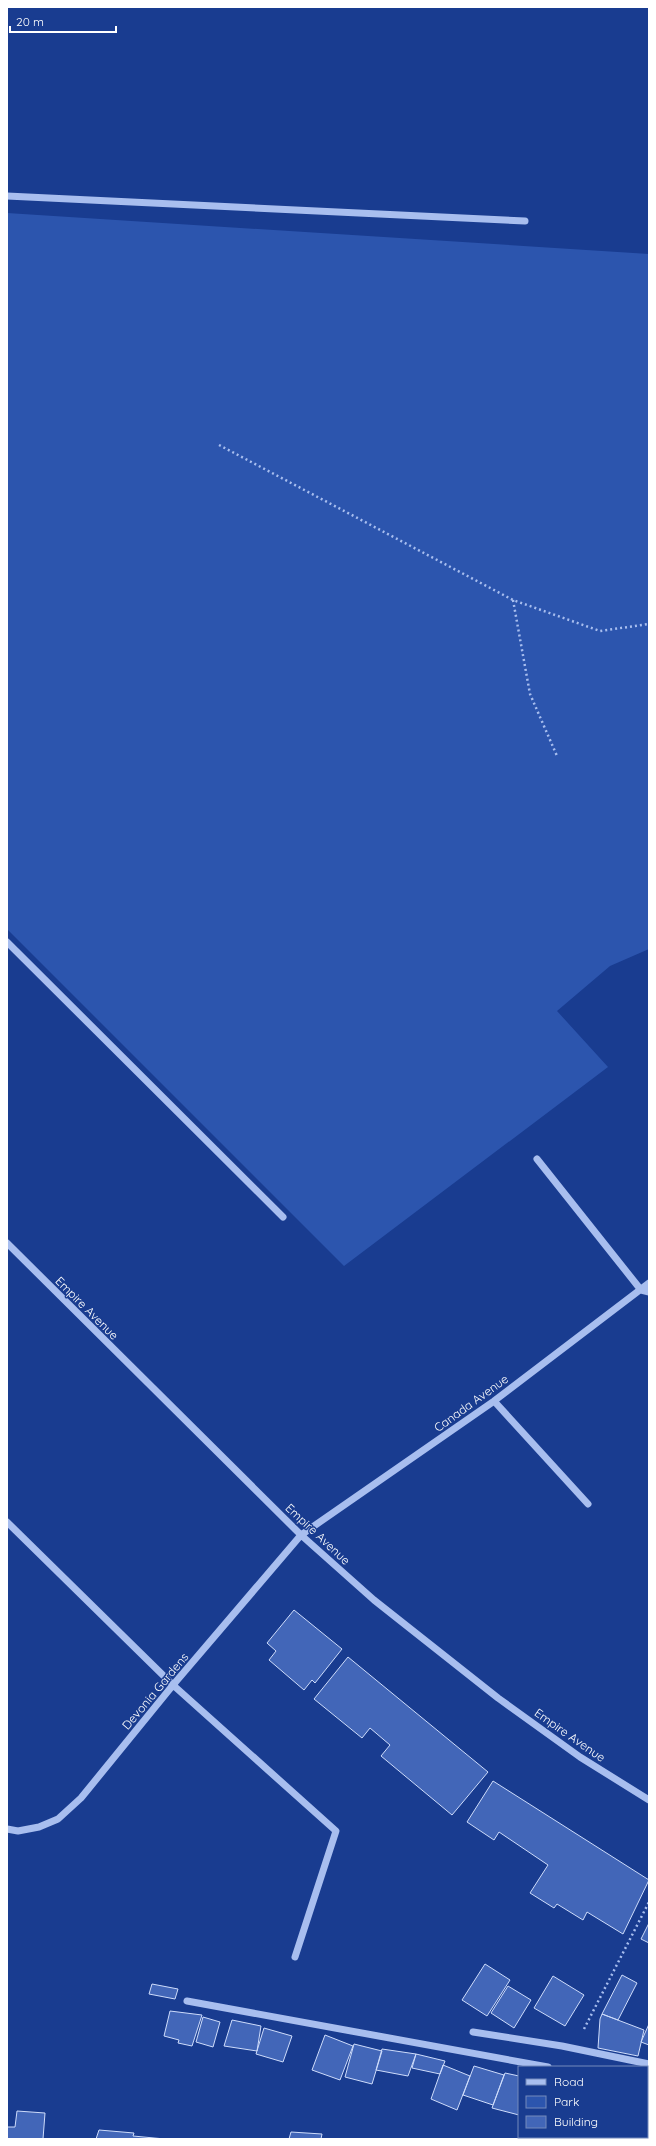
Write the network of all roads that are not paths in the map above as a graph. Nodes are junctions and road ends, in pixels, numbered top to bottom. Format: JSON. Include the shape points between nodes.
{"nodes":[{"id":1,"x":7,"y":196,"type":"edge"},
{"id":2,"x":525,"y":222,"type":"dead end"},
{"id":3,"x":7,"y":943,"type":"edge"},
{"id":4,"x":537,"y":1159,"type":"dead end"},
{"id":5,"x":282,"y":1217,"type":"dead end"},
{"id":6,"x":7,"y":1243,"type":"edge"},
{"id":7,"x":649,"y":1284,"type":"edge"},
{"id":8,"x":641,"y":1290,"type":"junction"},
{"id":9,"x":649,"y":1292,"type":"edge"},
{"id":10,"x":494,"y":1401,"type":"junction"},
{"id":11,"x":588,"y":1504,"type":"dead end"},
{"id":12,"x":7,"y":1522,"type":"edge"},
{"id":13,"x":301,"y":1535,"type":"junction"},
{"id":14,"x":173,"y":1686,"type":"junction"},
{"id":15,"x":649,"y":1800,"type":"edge"},
{"id":16,"x":7,"y":1829,"type":"edge"},
{"id":17,"x":295,"y":1957,"type":"dead end"},
{"id":18,"x":186,"y":2001,"type":"dead end"},
{"id":19,"x":473,"y":2032,"type":"dead end"},
{"id":20,"x":649,"y":2064,"type":"edge"},
{"id":21,"x":543,"y":2066,"type":"edge"}],
"edges":[{"from":1,"to":2,"type":"street"},
{"from":3,"to":5,"type":"street"},
{"from":4,"to":8,"type":"street"},
{"from":6,"to":13,"type":"street","name":"Empire Avenue"},
{"from":7,"to":8,"type":"street","name":"Canada Avenue"},
{"from":8,"to":9,"type":"street"},
{"from":8,"to":10,"type":"street","name":"Canada Avenue"},
{"from":10,"to":11,"type":"street"},
{"from":10,"to":13,"type":"street","name":"Canada Avenue"},
{"from":12,"to":14,"type":"street"},
{"from":13,"to":14,"type":"street","name":"Devonia Gardens"},
{"from":13,"to":15,"type":"street","name":"Empire Avenue","via":[[374,1600],[498,1698],[580,1757]]},
{"from":14,"to":16,"type":"street","name":"Devonia Gardens","via":[[81,1798],[58,1819],[39,1827]]},
{"from":14,"to":17,"type":"street","via":[[336,1831]]},
{"from":18,"to":21,"type":"street"},
{"from":19,"to":20,"type":"street"}]}
